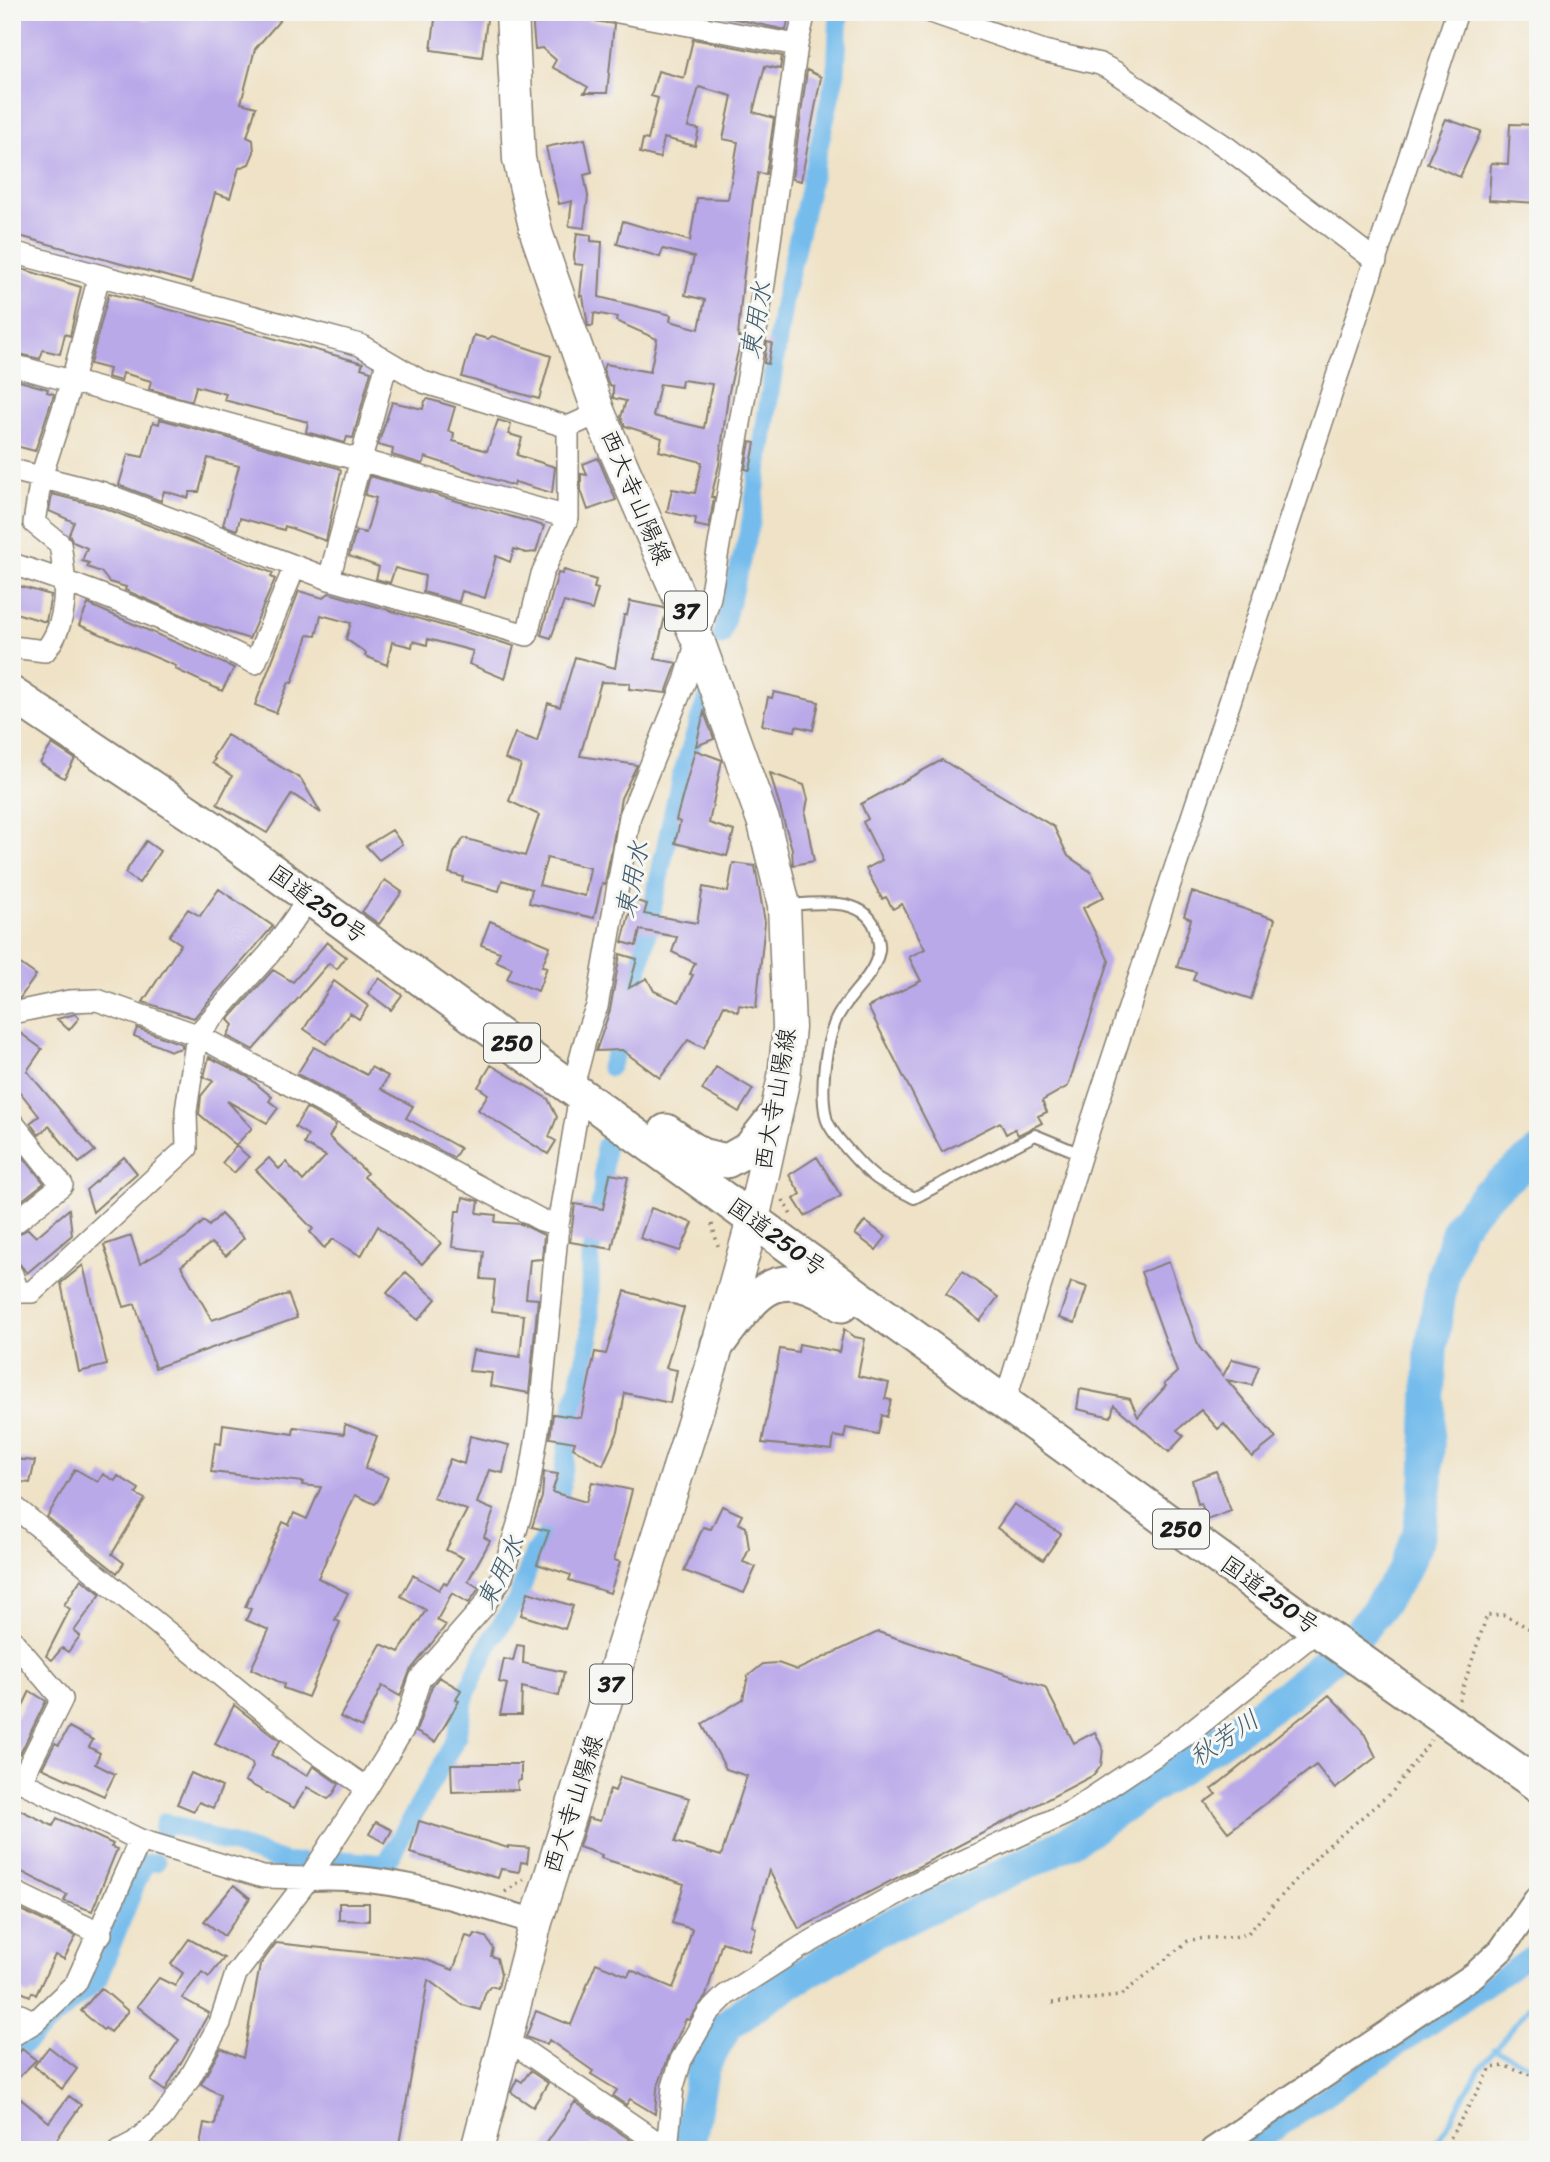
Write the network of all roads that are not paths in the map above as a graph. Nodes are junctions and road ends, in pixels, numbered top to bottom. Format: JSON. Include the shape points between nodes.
{"nodes":[{"id":1,"x":512,"y":12,"type":"edge"},
{"id":2,"x":618,"y":12,"type":"edge"},
{"id":3,"x":805,"y":12,"type":"edge"},
{"id":4,"x":931,"y":12,"type":"edge"},
{"id":5,"x":1457,"y":12,"type":"edge"},
{"id":6,"x":797,"y":45,"type":"junction"},
{"id":7,"x":12,"y":252,"type":"edge"},
{"id":8,"x":1376,"y":261,"type":"junction"},
{"id":9,"x":99,"y":276,"type":"junction"},
{"id":10,"x":387,"y":362,"type":"junction"},
{"id":11,"x":12,"y":365,"type":"edge"},
{"id":12,"x":72,"y":381,"type":"junction"},
{"id":13,"x":600,"y":413,"type":"junction"},
{"id":14,"x":568,"y":427,"type":"junction"},
{"id":15,"x":359,"y":460,"type":"junction"},
{"id":16,"x":12,"y":470,"type":"edge"},
{"id":17,"x":41,"y":477,"type":"junction"},
{"id":18,"x":568,"y":517,"type":"junction"},
{"id":19,"x":12,"y":564,"type":"edge"},
{"id":20,"x":295,"y":566,"type":"junction"},
{"id":21,"x":329,"y":579,"type":"junction"},
{"id":22,"x":66,"y":581,"type":"junction"},
{"id":23,"x":699,"y":643,"type":"junction"},
{"id":24,"x":12,"y":647,"type":"edge"},
{"id":25,"x":12,"y":694,"type":"edge"},
{"id":26,"x":310,"y":897,"type":"junction"},
{"id":27,"x":784,"y":905,"type":"junction"},
{"id":28,"x":12,"y":1013,"type":"edge"},
{"id":29,"x":197,"y":1035,"type":"junction"},
{"id":30,"x":580,"y":1094,"type":"junction"},
{"id":31,"x":775,"y":1116,"type":"junction"},
{"id":32,"x":12,"y":1122,"type":"edge"},
{"id":33,"x":1081,"y":1154,"type":"junction"},
{"id":34,"x":753,"y":1220,"type":"junction"},
{"id":35,"x":12,"y":1225,"type":"edge"},
{"id":36,"x":558,"y":1225,"type":"junction"},
{"id":37,"x":12,"y":1273,"type":"edge"},
{"id":38,"x":718,"y":1344,"type":"junction"},
{"id":39,"x":955,"y":1365,"type":"junction"},
{"id":40,"x":1005,"y":1401,"type":"junction"},
{"id":41,"x":12,"y":1505,"type":"edge"},
{"id":42,"x":1322,"y":1633,"type":"junction"},
{"id":43,"x":12,"y":1640,"type":"edge"},
{"id":44,"x":17,"y":1779,"type":"edge"},
{"id":45,"x":1538,"y":1785,"type":"edge"},
{"id":46,"x":368,"y":1788,"type":"junction"},
{"id":47,"x":140,"y":1840,"type":"junction"},
{"id":48,"x":309,"y":1878,"type":"junction"},
{"id":49,"x":12,"y":1891,"type":"edge"},
{"id":50,"x":1538,"y":1897,"type":"edge"},
{"id":51,"x":536,"y":1922,"type":"junction"},
{"id":52,"x":101,"y":1934,"type":"junction"},
{"id":53,"x":12,"y":2011,"type":"edge"},
{"id":54,"x":35,"y":2022,"type":"junction"},
{"id":55,"x":12,"y":2036,"type":"edge"},
{"id":56,"x":504,"y":2043,"type":"junction"},
{"id":57,"x":667,"y":2149,"type":"edge"},
{"id":58,"x":120,"y":2150,"type":"edge"},
{"id":59,"x":477,"y":2150,"type":"edge"},
{"id":60,"x":1213,"y":2150,"type":"edge"}],
"edges":[{"from":1,"to":13,"type":"main road","name":"西大寺山陽線","number":"37","via":[[519,159],[537,235]]},
{"from":2,"to":6,"type":"street"},
{"from":3,"to":6,"type":"street"},
{"from":4,"to":8,"type":"street","via":[[1115,72],[1229,149]]},
{"from":5,"to":8,"type":"street"},
{"from":6,"to":23,"type":"street","via":[[764,284]]},
{"from":7,"to":9,"type":"street"},
{"from":8,"to":33,"type":"street"},
{"from":9,"to":10,"type":"street","via":[[360,345]]},
{"from":9,"to":12,"type":"street"},
{"from":10,"to":14,"type":"street","via":[[423,382]]},
{"from":10,"to":15,"type":"street"},
{"from":11,"to":12,"type":"street"},
{"from":12,"to":15,"type":"street"},
{"from":12,"to":17,"type":"street"},
{"from":13,"to":14,"type":"street"},
{"from":13,"to":23,"type":"main road","name":"西大寺山陽線","number":"37"},
{"from":14,"to":18,"type":"street"},
{"from":15,"to":18,"type":"street"},
{"from":15,"to":21,"type":"street"},
{"from":16,"to":17,"type":"street"},
{"from":17,"to":20,"type":"street","via":[[103,493]]},
{"from":17,"to":22,"type":"street","via":[[34,523],[60,544]]},
{"from":18,"to":21,"type":"street","via":[[542,574],[527,635]]},
{"from":19,"to":22,"type":"street"},
{"from":20,"to":21,"type":"street"},
{"from":20,"to":22,"type":"street","via":[[255,663]]},
{"from":22,"to":24,"type":"street","via":[[58,635],[45,651]]},
{"from":23,"to":27,"type":"main road","name":"西大寺山陽線","number":"37","via":[[764,823]]},
{"from":23,"to":30,"type":"street","via":[[630,816],[597,1007],[586,1029]]},
{"from":25,"to":26,"type":"highway","name":"国道250号","number":"250"},
{"from":26,"to":29,"type":"street","via":[[270,953]]},
{"from":26,"to":30,"type":"highway","name":"国道250号","number":"250"},
{"from":27,"to":31,"type":"main road","name":"西大寺山陽線","number":"37","via":[[789,1028]]},
{"from":27,"to":33,"type":"lane","via":[[854,906],[874,923],[879,948],[869,978],[850,996],[835,1023],[825,1066],[826,1119],[876,1178],[915,1198],[1035,1135]]},
{"from":28,"to":29,"type":"street","via":[[97,1000]]},
{"from":29,"to":36,"type":"street"},
{"from":29,"to":37,"type":"street","via":[[186,1111],[187,1148],[32,1292],[18,1292]]},
{"from":30,"to":31,"type":"highway","via":[[621,1100],[701,1155],[727,1161],[750,1148]]},
{"from":30,"to":34,"type":"highway","name":"国道250号","number":"250"},
{"from":30,"to":36,"type":"street"},
{"from":31,"to":34,"type":"main road","name":"西大寺山陽線","number":"37"},
{"from":32,"to":35,"type":"street","via":[[62,1185]]},
{"from":33,"to":40,"type":"street"},
{"from":34,"to":38,"type":"main road","name":"西大寺山陽線","number":"37"},
{"from":34,"to":39,"type":"highway","name":"国道250号","number":"250"},
{"from":36,"to":46,"type":"street","via":[[539,1424],[528,1491],[502,1577],[483,1607],[420,1679],[404,1728]]},
{"from":38,"to":39,"type":"highway","number":"250","via":[[757,1293],[778,1284],[795,1284],[826,1294],[904,1348]]},
{"from":38,"to":51,"type":"main road","name":"西大寺山陽線","number":"37"},
{"from":39,"to":40,"type":"highway","name":"国道250号","number":"250"},
{"from":40,"to":42,"type":"highway","name":"国道250号","number":"250"},
{"from":41,"to":46,"type":"street","via":[[308,1747]]},
{"from":42,"to":45,"type":"highway","name":"国道250号","number":"250"},
{"from":42,"to":57,"type":"street","via":[[1189,1733],[1072,1811],[920,1881],[801,1947],[726,1996],[708,2013],[681,2060],[673,2087]]},
{"from":43,"to":44,"type":"street","via":[[62,1699]]},
{"from":44,"to":47,"type":"street"},
{"from":46,"to":48,"type":"street"},
{"from":47,"to":48,"type":"street","via":[[263,1877]]},
{"from":47,"to":52,"type":"street"},
{"from":48,"to":51,"type":"street","via":[[342,1876],[405,1886]]},
{"from":48,"to":58,"type":"street","via":[[236,1974],[220,2023],[163,2117]]},
{"from":49,"to":52,"type":"street"},
{"from":50,"to":60,"type":"street","via":[[1501,1950],[1474,1975]]},
{"from":51,"to":56,"type":"main road","name":"西大寺山陽線","number":"37"},
{"from":52,"to":54,"type":"street","via":[[76,1983]]},
{"from":53,"to":54,"type":"street"},
{"from":54,"to":55,"type":"street"},
{"from":56,"to":57,"type":"street","via":[[523,2050]]},
{"from":56,"to":59,"type":"main road","name":"西大寺山陽線","number":"37"}]}
